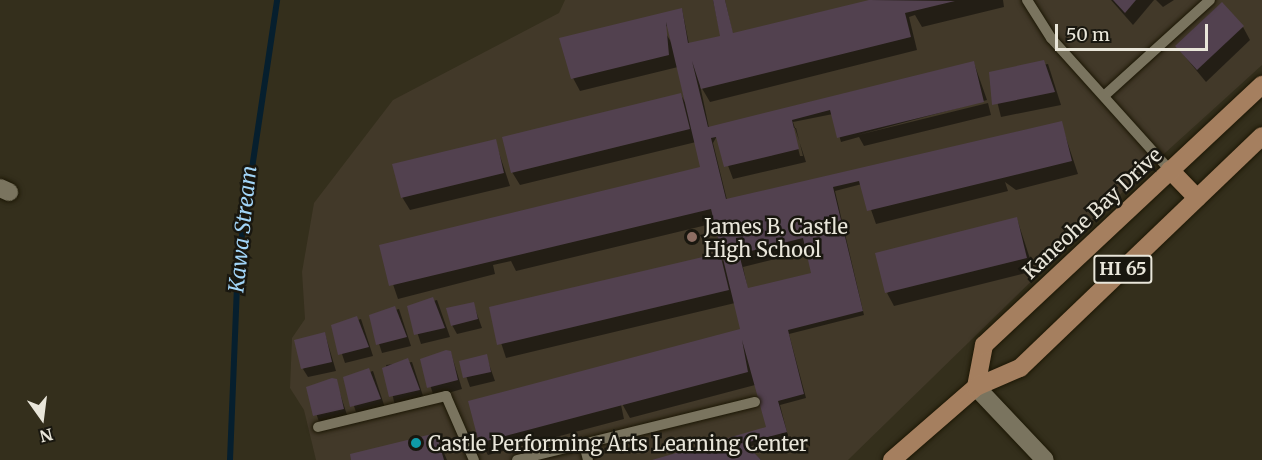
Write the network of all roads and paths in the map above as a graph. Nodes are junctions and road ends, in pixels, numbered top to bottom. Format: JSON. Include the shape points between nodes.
{"nodes":[{"id":1,"x":1027,"y":0,"type":"edge"},
{"id":2,"x":1210,"y":0,"type":"edge"},
{"id":3,"x":1262,"y":85,"type":"edge"},
{"id":4,"x":1104,"y":96,"type":"junction"},
{"id":5,"x":1262,"y":136,"type":"edge"},
{"id":6,"x":1170,"y":170,"type":"junction"},
{"id":7,"x":1197,"y":198,"type":"junction"},
{"id":8,"x":976,"y":387,"type":"junction"},
{"id":9,"x":755,"y":402,"type":"dead end"},
{"id":10,"x":318,"y":427,"type":"dead end"},
{"id":11,"x":584,"y":444,"type":"junction"},
{"id":12,"x":474,"y":460,"type":"edge"},
{"id":13,"x":517,"y":460,"type":"edge"},
{"id":14,"x":588,"y":460,"type":"edge"},
{"id":15,"x":892,"y":460,"type":"edge"},
{"id":16,"x":1044,"y":460,"type":"edge"}],
"edges":[{"from":1,"to":4,"type":"lane","via":[[1051,38]]},
{"from":2,"to":4,"type":"lane"},
{"from":3,"to":6,"type":"main road","name":"Kaneohe Bay Drive","number":"HI 65"},
{"from":4,"to":6,"type":"lane"},
{"from":5,"to":7,"type":"main road","number":"HI 65"},
{"from":6,"to":7,"type":"main road"},
{"from":6,"to":8,"type":"main road","name":"Kaneohe Bay Drive","number":"HI 65","via":[[984,345]]},
{"from":7,"to":8,"type":"main road","number":"HI 65","via":[[1020,368]]},
{"from":8,"to":15,"type":"main road","number":"HI 65"},
{"from":8,"to":16,"type":"street"},
{"from":9,"to":11,"type":"lane"},
{"from":10,"to":12,"type":"lane","via":[[446,396]]},
{"from":11,"to":13,"type":"lane"},
{"from":11,"to":14,"type":"lane"}]}
